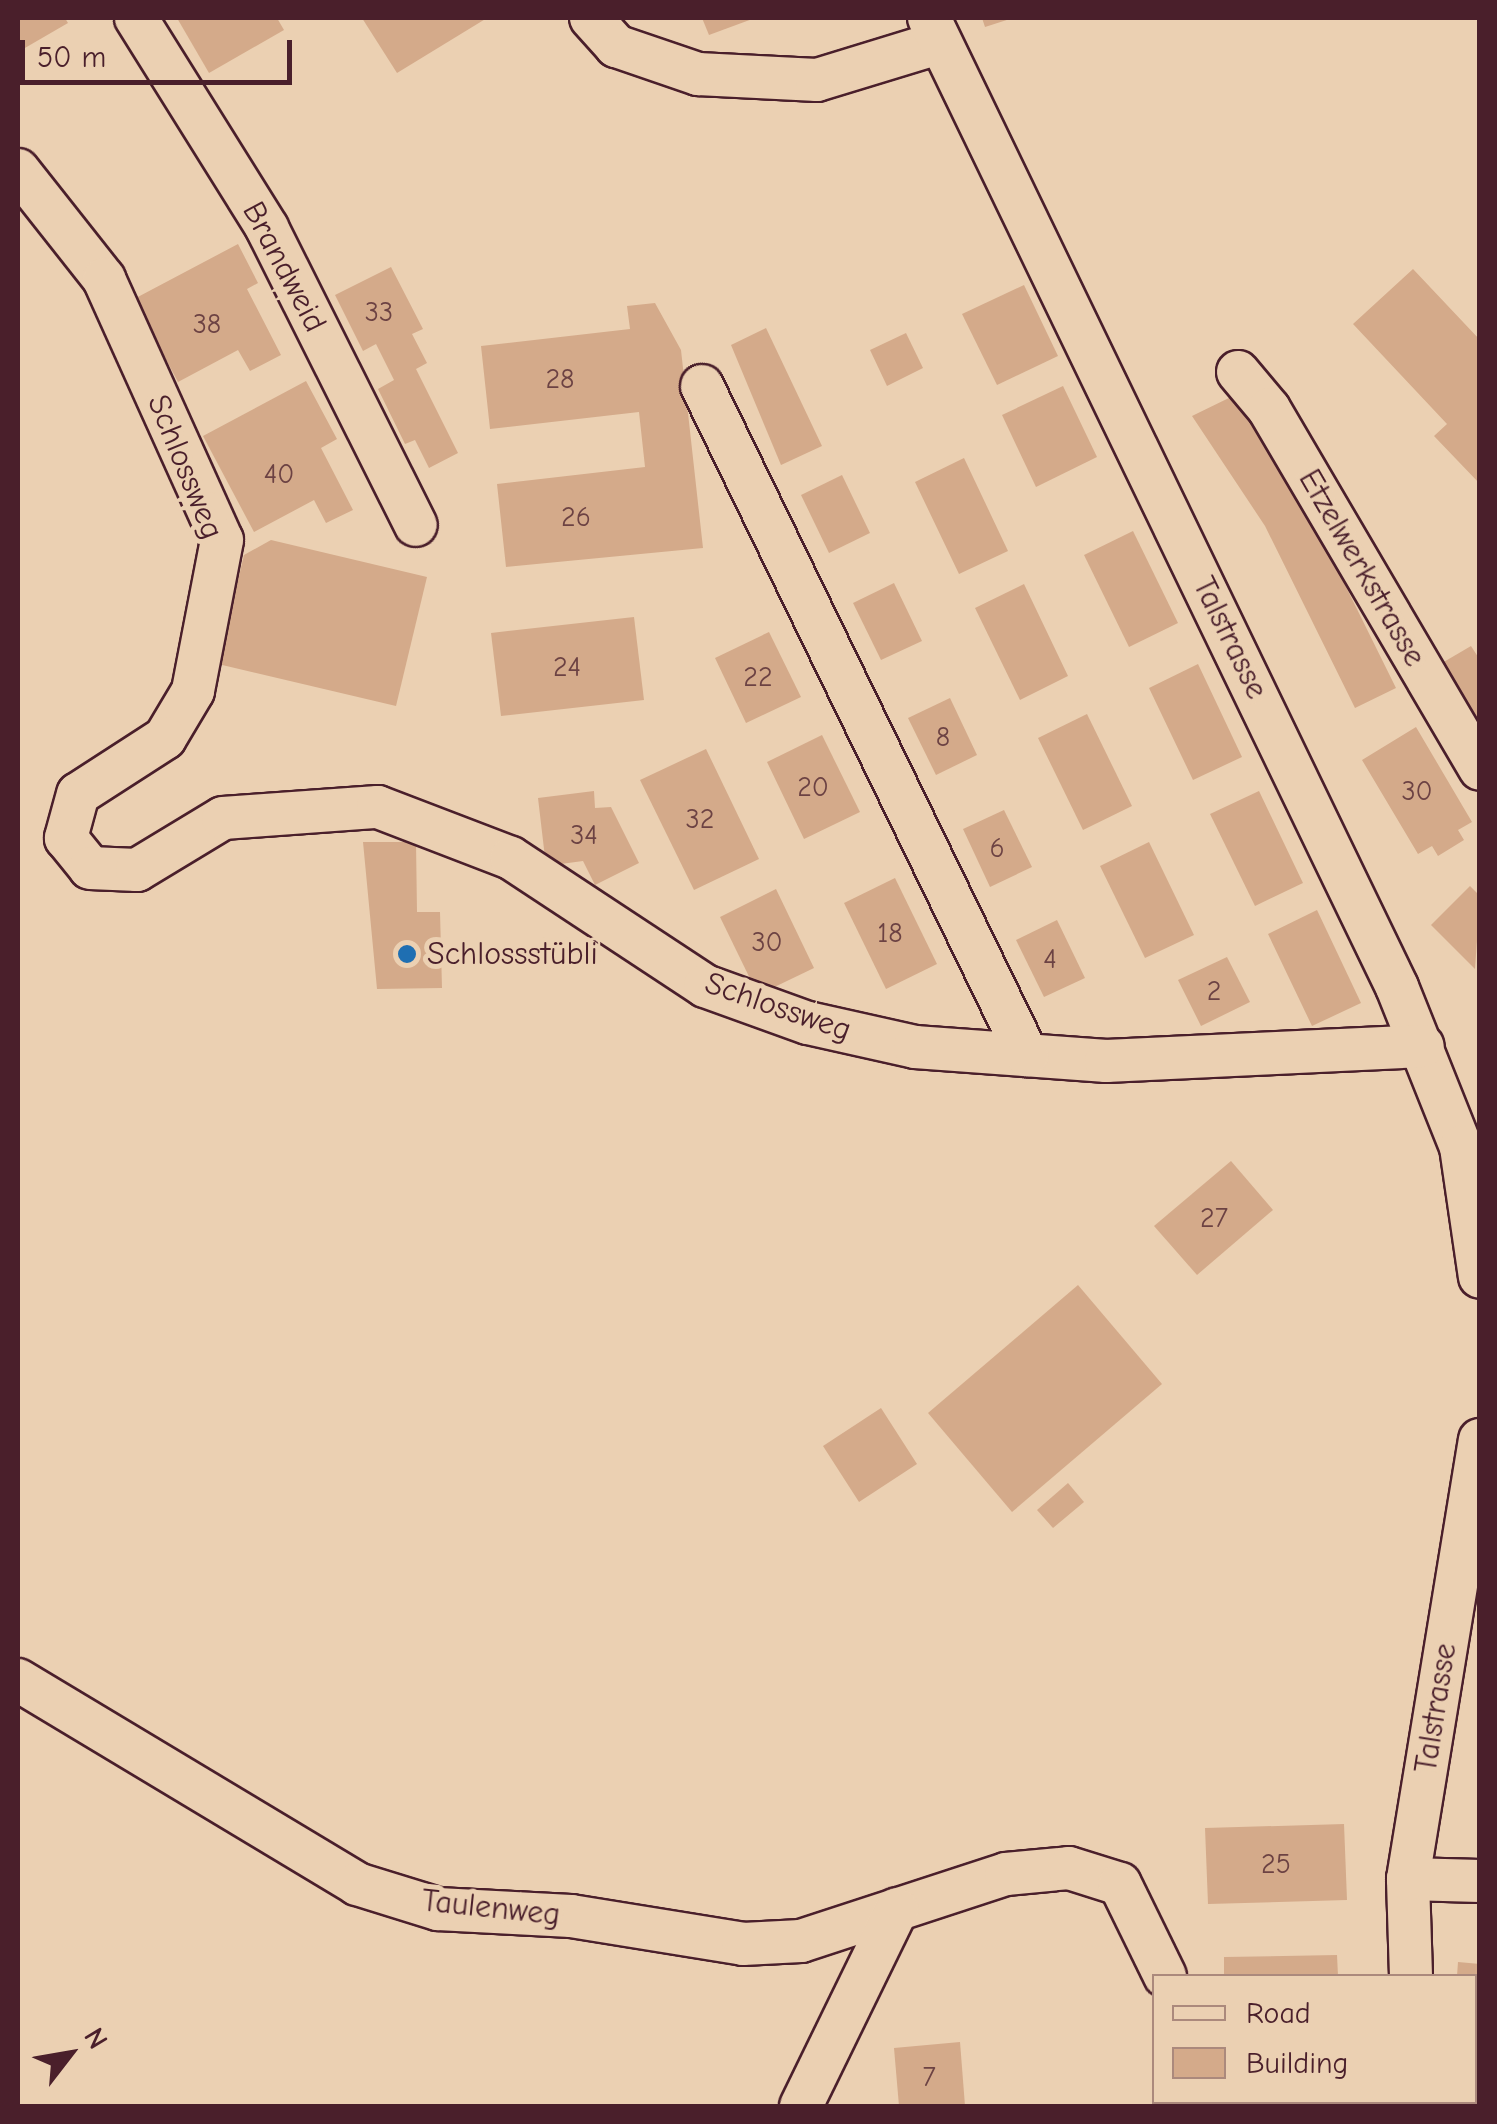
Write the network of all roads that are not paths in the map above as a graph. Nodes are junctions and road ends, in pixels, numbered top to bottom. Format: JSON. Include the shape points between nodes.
{"nodes":[{"id":1,"x":136,"y":18,"type":"edge"},
{"id":2,"x":591,"y":18,"type":"edge"},
{"id":3,"x":934,"y":30,"type":"edge"},
{"id":4,"x":18,"y":170,"type":"edge"},
{"id":5,"x":1238,"y":372,"type":"dead end"},
{"id":6,"x":702,"y":386,"type":"dead end"},
{"id":7,"x":416,"y":525,"type":"dead end"},
{"id":8,"x":1480,"y":769,"type":"edge"},
{"id":9,"x":1423,"y":1046,"type":"junction"},
{"id":10,"x":1027,"y":1055,"type":"junction"},
{"id":11,"x":1470,"y":1144,"type":"edge"},
{"id":12,"x":1480,"y":1276,"type":"edge"},
{"id":13,"x":1480,"y":1440,"type":"edge"},
{"id":14,"x":1479,"y":1452,"type":"edge"},
{"id":15,"x":18,"y":1680,"type":"edge"},
{"id":16,"x":1408,"y":1879,"type":"junction"},
{"id":17,"x":1480,"y":1881,"type":"edge"},
{"id":18,"x":896,"y":1909,"type":"junction"},
{"id":19,"x":1164,"y":1974,"type":"edge"},
{"id":20,"x":1411,"y":1974,"type":"edge"},
{"id":21,"x":800,"y":2106,"type":"edge"}],
"edges":[{"from":1,"to":7,"type":"street","name":"Brandweid","via":[[267,228]]},
{"from":2,"to":3,"type":"street","via":[[616,46],[698,74],[817,80]]},
{"from":3,"to":9,"type":"street","name":"Talstrasse"},
{"from":4,"to":10,"type":"street","name":"Schlossweg","via":[[104,279],[222,540],[194,691],[165,738],[78,794],[66,838],[90,868],[137,870],[222,818],[378,807],[512,858],[705,986],[914,1047]]},
{"from":5,"to":8,"type":"street","name":"Etzelwerkstrasse","via":[[1269,408]]},
{"from":6,"to":10,"type":"street"},
{"from":9,"to":10,"type":"street","name":"Schlossweg","via":[[1106,1061]]},
{"from":9,"to":11,"type":"street","name":"Talstrasse"},
{"from":11,"to":12,"type":"street","name":"Talstrasse"},
{"from":13,"to":14,"type":"street","name":"Talstrasse"},
{"from":14,"to":16,"type":"street","name":"Talstrasse"},
{"from":15,"to":18,"type":"street","name":"Taulenweg","via":[[357,1884],[438,1909],[570,1916],[743,1944],[801,1942]]},
{"from":16,"to":17,"type":"street"},
{"from":16,"to":20,"type":"street","name":"Talstrasse"},
{"from":18,"to":19,"type":"street","name":"Taulenweg","via":[[1006,1874],[1069,1868],[1120,1884]]},
{"from":18,"to":21,"type":"street"}]}
